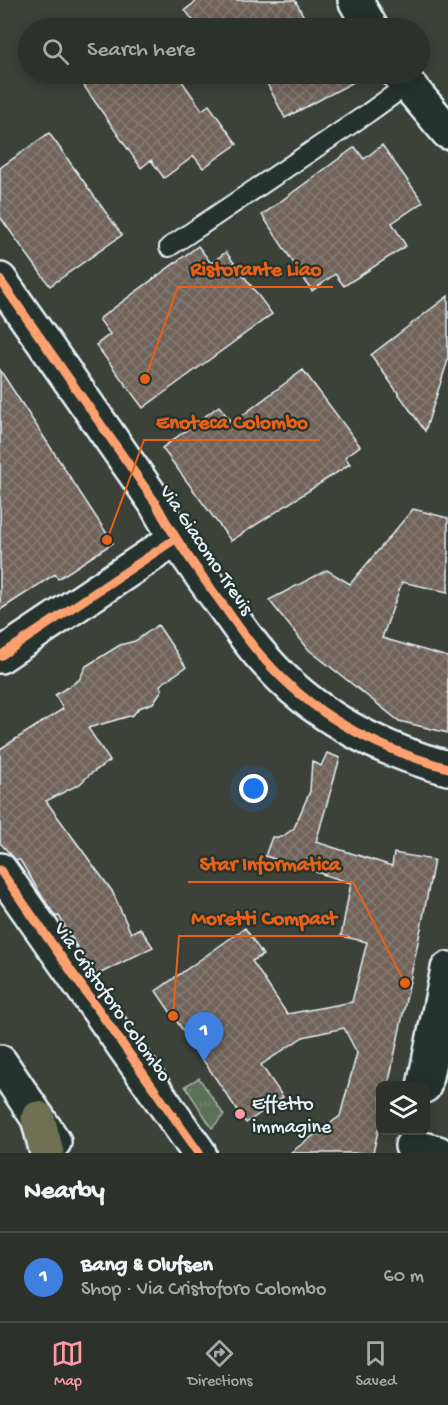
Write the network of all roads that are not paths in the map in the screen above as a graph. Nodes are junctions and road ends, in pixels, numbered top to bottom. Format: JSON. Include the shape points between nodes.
{"nodes":[{"id":1,"x":355,"y":0,"type":"edge"},
{"id":2,"x":365,"y":18,"type":"edge"},
{"id":3,"x":398,"y":84,"type":"edge"},
{"id":4,"x":407,"y":84,"type":"edge"},
{"id":5,"x":448,"y":132,"type":"edge"},
{"id":6,"x":169,"y":248,"type":"dead end"},
{"id":7,"x":0,"y":280,"type":"edge"},
{"id":8,"x":175,"y":539,"type":"junction"},
{"id":9,"x":0,"y":656,"type":"edge"},
{"id":10,"x":448,"y":768,"type":"edge"},
{"id":11,"x":0,"y":870,"type":"edge"},
{"id":12,"x":448,"y":969,"type":"edge"},
{"id":13,"x":0,"y":1062,"type":"edge"},
{"id":14,"x":425,"y":1081,"type":"edge"},
{"id":15,"x":38,"y":1119,"type":"junction"},
{"id":16,"x":47,"y":1153,"type":"edge"},
{"id":17,"x":62,"y":1153,"type":"edge"},
{"id":18,"x":199,"y":1153,"type":"edge"}],
"edges":[{"from":1,"to":2,"type":"street"},
{"from":3,"to":6,"type":"lane","via":[[368,113]]},
{"from":4,"to":5,"type":"street"},
{"from":7,"to":8,"type":"street","name":"Via Giacomo Trevis","via":[[154,502]]},
{"from":8,"to":9,"type":"street"},
{"from":8,"to":10,"type":"street","name":"Via Giacomo Trevis","via":[[258,653],[301,696],[345,728],[374,743]]},
{"from":11,"to":18,"type":"street","name":"Via Cristoforo Colombo"},
{"from":12,"to":14,"type":"street"},
{"from":13,"to":15,"type":"street"},
{"from":15,"to":16,"type":"main road"},
{"from":15,"to":17,"type":"street"}]}
